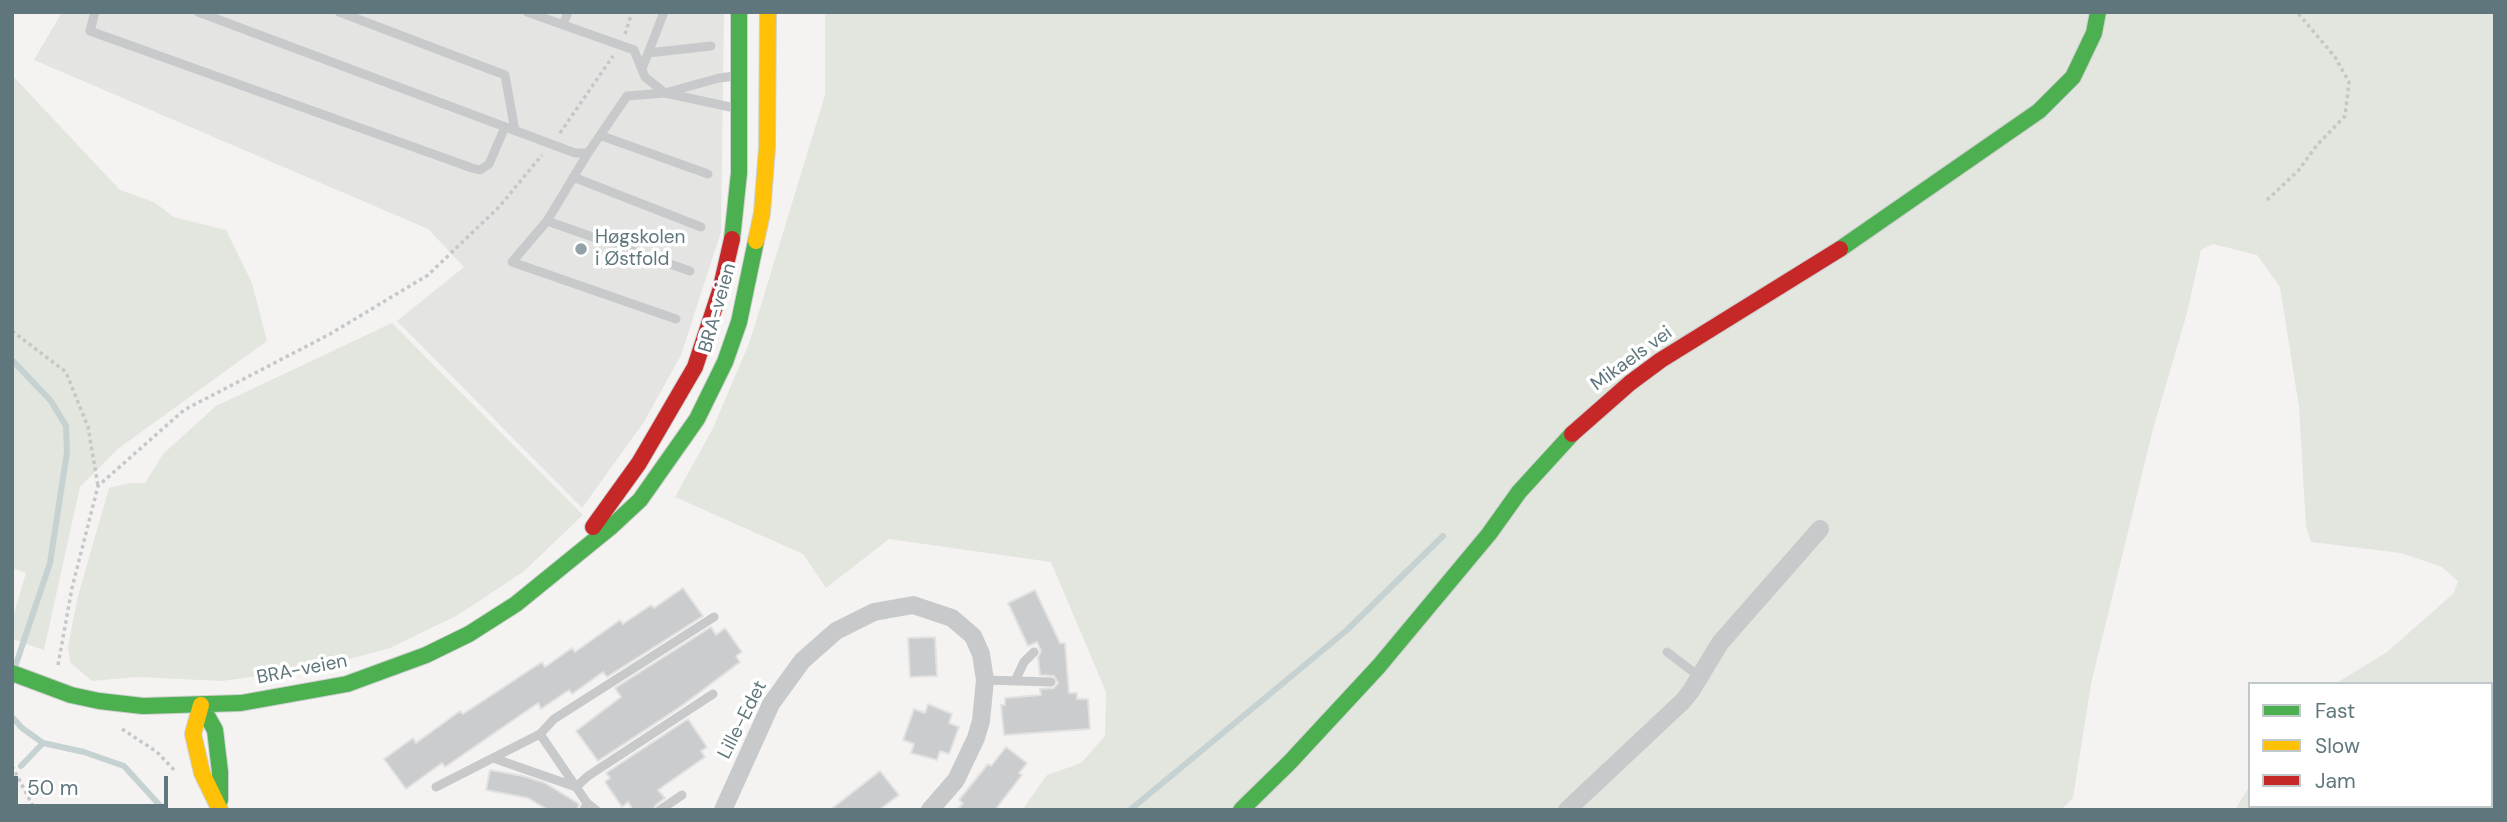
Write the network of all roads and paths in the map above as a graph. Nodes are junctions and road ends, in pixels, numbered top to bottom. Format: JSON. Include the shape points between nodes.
{"nodes":[{"id":1,"x":95,"y":12,"type":"edge"},
{"id":2,"x":198,"y":12,"type":"edge"},
{"id":3,"x":339,"y":12,"type":"edge"},
{"id":4,"x":527,"y":12,"type":"edge"},
{"id":5,"x":568,"y":12,"type":"edge"},
{"id":6,"x":632,"y":12,"type":"edge"},
{"id":7,"x":664,"y":12,"type":"edge"},
{"id":8,"x":739,"y":12,"type":"edge"},
{"id":9,"x":768,"y":12,"type":"edge"},
{"id":10,"x":2098,"y":12,"type":"edge"},
{"id":11,"x":2297,"y":12,"type":"edge"},
{"id":12,"x":563,"y":25,"type":"junction"},
{"id":13,"x":620,"y":46,"type":"junction"},
{"id":14,"x":711,"y":46,"type":"dead end"},
{"id":15,"x":648,"y":53,"type":"junction"},
{"id":16,"x":642,"y":69,"type":"junction"},
{"id":17,"x":744,"y":79,"type":"junction"},
{"id":18,"x":665,"y":93,"type":"junction"},
{"id":19,"x":744,"y":106,"type":"junction"},
{"id":20,"x":505,"y":127,"type":"junction"},
{"id":21,"x":515,"y":131,"type":"junction"},
{"id":22,"x":602,"y":136,"type":"junction"},
{"id":23,"x":552,"y":144,"type":"junction"},
{"id":24,"x":588,"y":153,"type":"junction"},
{"id":25,"x":708,"y":174,"type":"dead end"},
{"id":26,"x":573,"y":177,"type":"junction"},
{"id":27,"x":2267,"y":200,"type":"dead end"},
{"id":28,"x":547,"y":221,"type":"junction"},
{"id":29,"x":701,"y":227,"type":"dead end"},
{"id":30,"x":690,"y":271,"type":"dead end"},
{"id":31,"x":676,"y":319,"type":"dead end"},
{"id":32,"x":12,"y":331,"type":"edge"},
{"id":33,"x":98,"y":485,"type":"junction"},
{"id":34,"x":1820,"y":529,"type":"dead end"},
{"id":35,"x":569,"y":559,"type":"junction"},
{"id":36,"x":714,"y":617,"type":"dead end"},
{"id":37,"x":1667,"y":652,"type":"dead end"},
{"id":38,"x":1034,"y":653,"type":"dead end"},
{"id":39,"x":58,"y":665,"type":"dead end"},
{"id":40,"x":18,"y":676,"type":"edge"},
{"id":41,"x":1700,"y":677,"type":"junction"},
{"id":42,"x":985,"y":680,"type":"junction"},
{"id":43,"x":1014,"y":681,"type":"junction"},
{"id":44,"x":1051,"y":682,"type":"dead end"},
{"id":45,"x":713,"y":694,"type":"dead end"},
{"id":46,"x":201,"y":705,"type":"junction"},
{"id":47,"x":115,"y":726,"type":"dead end"},
{"id":48,"x":540,"y":734,"type":"junction"},
{"id":49,"x":493,"y":758,"type":"junction"},
{"id":50,"x":12,"y":766,"type":"edge"},
{"id":51,"x":178,"y":775,"type":"dead end"},
{"id":52,"x":436,"y":787,"type":"dead end"},
{"id":53,"x":576,"y":787,"type":"junction"},
{"id":54,"x":682,"y":794,"type":"dead end"},
{"id":55,"x":586,"y":807,"type":"edge"},
{"id":56,"x":219,"y":808,"type":"edge"},
{"id":57,"x":35,"y":810,"type":"edge"},
{"id":58,"x":596,"y":810,"type":"edge"},
{"id":59,"x":660,"y":810,"type":"edge"},
{"id":60,"x":723,"y":810,"type":"edge"},
{"id":61,"x":930,"y":810,"type":"edge"},
{"id":62,"x":1241,"y":810,"type":"edge"},
{"id":63,"x":1567,"y":810,"type":"edge"}],
"edges":[{"from":1,"to":20,"type":"lane","via":[[90,31],[472,168],[480,170],[489,164]]},
{"from":2,"to":20,"type":"lane"},
{"from":3,"to":21,"type":"lane","via":[[505,75]]},
{"from":4,"to":12,"type":"lane"},
{"from":5,"to":12,"type":"lane"},
{"from":6,"to":13,"type":"path"},
{"from":7,"to":15,"type":"lane"},
{"from":8,"to":17,"type":"main road","name":"BRA-veien"},
{"from":9,"to":35,"type":"main road","name":"BRA-veien","via":[[761,92],[767,148],[762,213],[746,295],[725,362],[697,419],[640,500]]},
{"from":10,"to":62,"type":"main road","name":"Mikaels vei","via":[[2094,33],[2073,77],[2039,110],[1796,278],[1661,360],[1594,414],[1536,472],[1378,666]]},
{"from":11,"to":27,"type":"path","via":[[2350,82],[2345,116]]},
{"from":12,"to":13,"type":"lane"},
{"from":13,"to":16,"type":"lane","via":[[634,50]]},
{"from":13,"to":23,"type":"path"},
{"from":14,"to":15,"type":"lane"},
{"from":15,"to":16,"type":"lane"},
{"from":16,"to":18,"type":"lane"},
{"from":17,"to":18,"type":"lane","via":[[719,78]]},
{"from":17,"to":19,"type":"main road","name":"BRA-veien"},
{"from":18,"to":19,"type":"lane"},
{"from":18,"to":22,"type":"lane","via":[[627,96]]},
{"from":19,"to":35,"type":"main road","name":"BRA-veien","via":[[734,229],[695,367],[639,463]]},
{"from":20,"to":21,"type":"lane"},
{"from":21,"to":23,"type":"lane"},
{"from":22,"to":24,"type":"lane"},
{"from":22,"to":25,"type":"lane"},
{"from":23,"to":24,"type":"lane"},
{"from":23,"to":33,"type":"path","via":[[499,208],[428,275],[330,334],[184,410]]},
{"from":24,"to":26,"type":"lane"},
{"from":26,"to":28,"type":"lane"},
{"from":26,"to":29,"type":"lane"},
{"from":28,"to":30,"type":"lane"},
{"from":28,"to":31,"type":"lane","via":[[512,262]]},
{"from":32,"to":33,"type":"path","via":[[66,372],[88,427]]},
{"from":33,"to":39,"type":"path"},
{"from":34,"to":41,"type":"street","via":[[1720,643]]},
{"from":35,"to":46,"type":"main road","name":"BRA-veien","via":[[493,620],[381,674],[301,694]]},
{"from":36,"to":48,"type":"lane","via":[[554,719]]},
{"from":37,"to":41,"type":"lane"},
{"from":38,"to":43,"type":"lane"},
{"from":40,"to":46,"type":"main road","name":"BRA-veien","via":[[99,701]]},
{"from":41,"to":63,"type":"street","via":[[1683,701]]},
{"from":42,"to":43,"type":"lane"},
{"from":42,"to":60,"type":"street","name":"Lille-Edet","via":[[973,636],[953,618],[914,604],[855,621],[802,661],[771,704]]},
{"from":42,"to":61,"type":"street","name":"Lille-Edet","via":[[981,722],[969,756],[956,780]]},
{"from":43,"to":44,"type":"lane"},
{"from":45,"to":53,"type":"lane"},
{"from":46,"to":56,"type":"main road","via":[[193,734],[201,773]]},
{"from":47,"to":51,"type":"path","via":[[157,752]]},
{"from":48,"to":49,"type":"lane"},
{"from":48,"to":53,"type":"lane"},
{"from":49,"to":52,"type":"lane"},
{"from":49,"to":53,"type":"lane"},
{"from":50,"to":57,"type":"path"},
{"from":53,"to":55,"type":"lane"},
{"from":54,"to":59,"type":"lane"},
{"from":55,"to":58,"type":"lane"}]}
